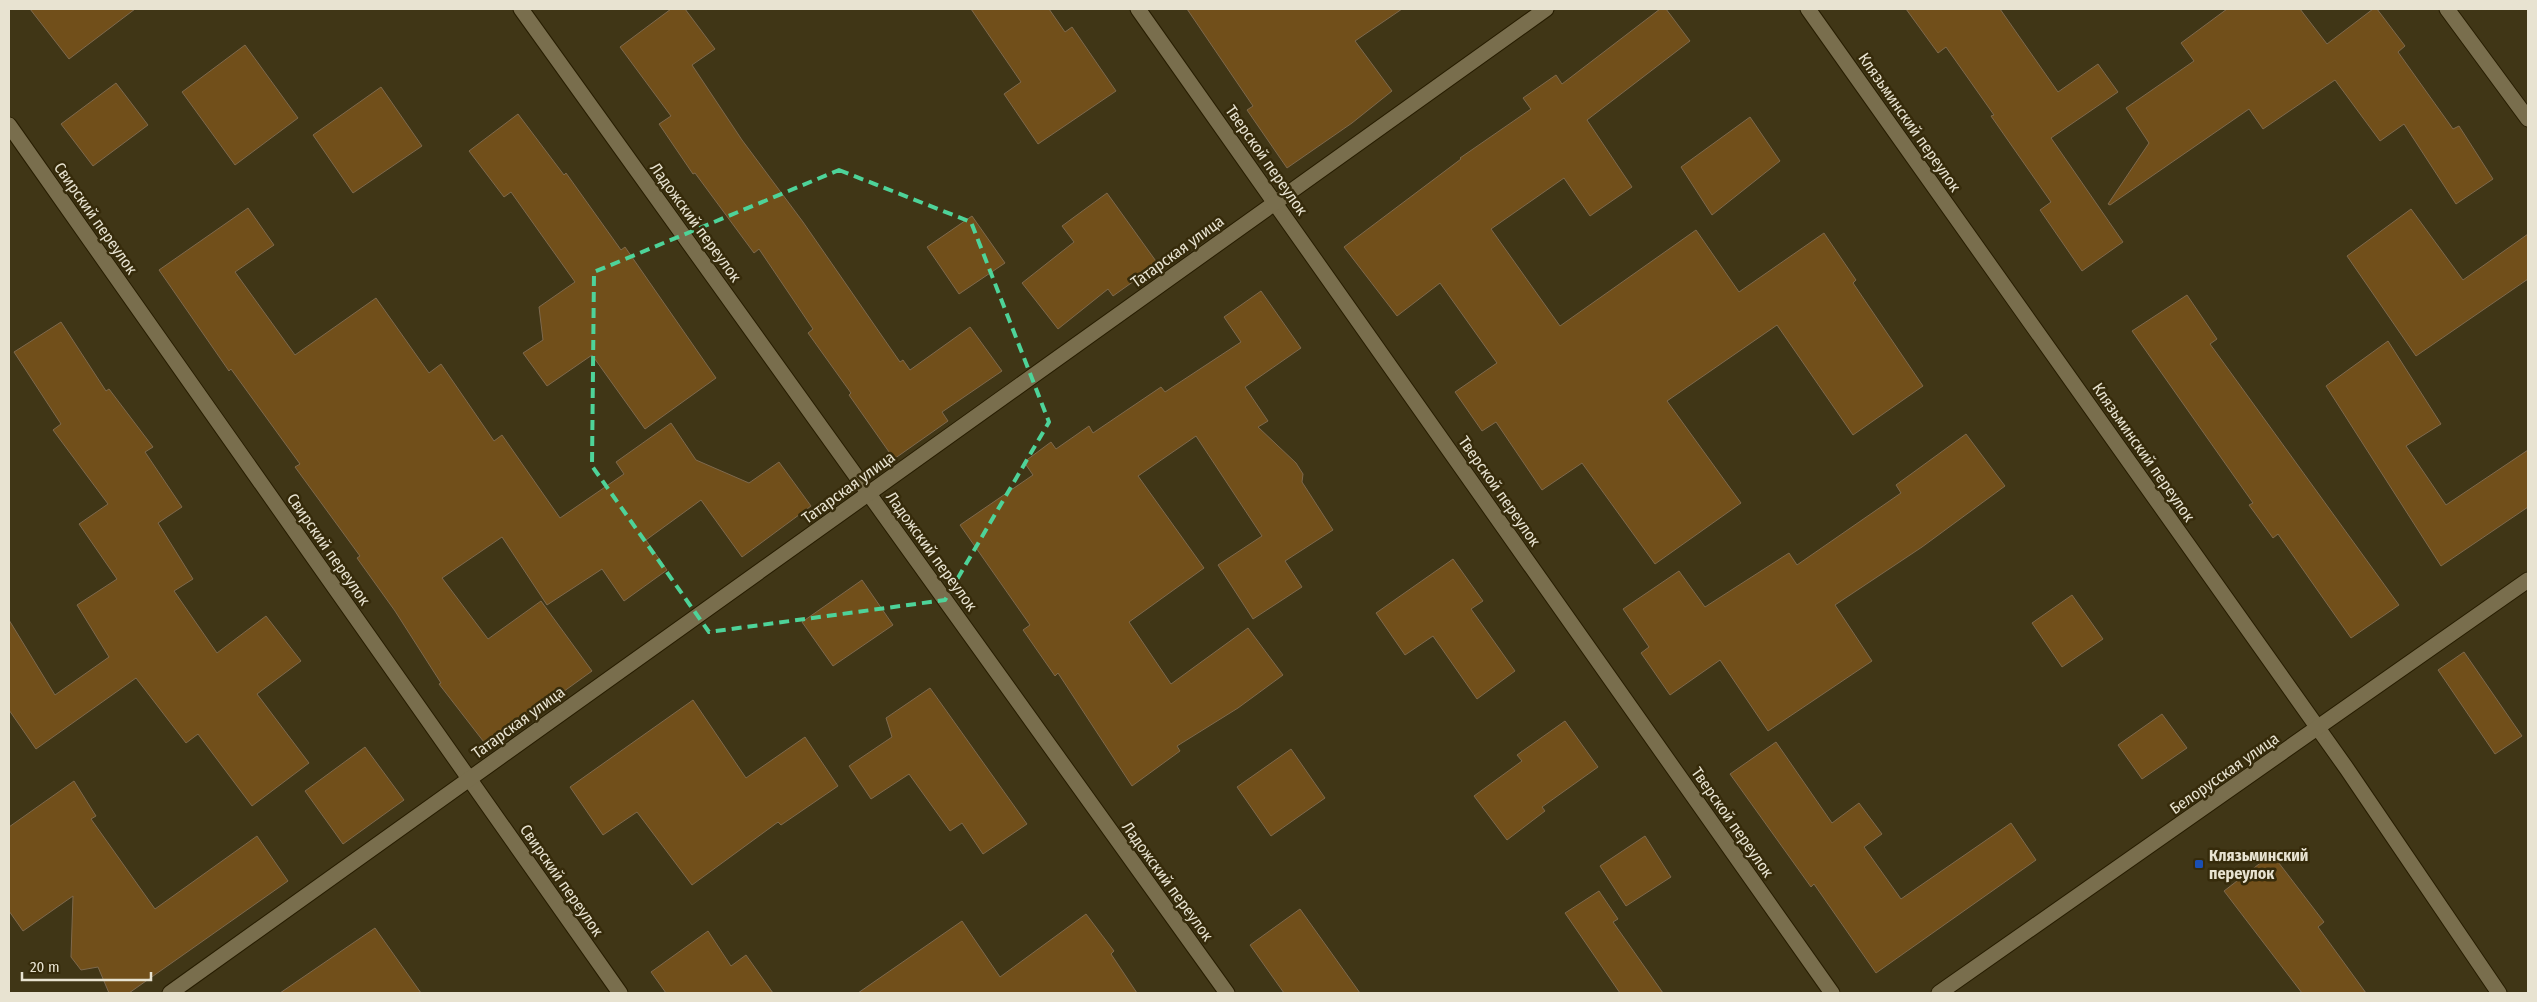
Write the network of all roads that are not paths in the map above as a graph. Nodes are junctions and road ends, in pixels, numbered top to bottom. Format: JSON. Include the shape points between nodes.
{"nodes":[{"id":1,"x":521,"y":9,"type":"edge"},
{"id":2,"x":1138,"y":9,"type":"edge"},
{"id":3,"x":1546,"y":9,"type":"edge"},
{"id":4,"x":1808,"y":9,"type":"edge"},
{"id":5,"x":2447,"y":9,"type":"edge"},
{"id":6,"x":2528,"y":119,"type":"edge"},
{"id":7,"x":9,"y":125,"type":"edge"},
{"id":8,"x":1276,"y":202,"type":"junction"},
{"id":9,"x":869,"y":493,"type":"junction"},
{"id":10,"x":2528,"y":580,"type":"edge"},
{"id":11,"x":2318,"y":728,"type":"junction"},
{"id":12,"x":470,"y":779,"type":"junction"},
{"id":13,"x":170,"y":993,"type":"edge"},
{"id":14,"x":620,"y":993,"type":"edge"},
{"id":15,"x":1227,"y":993,"type":"edge"},
{"id":16,"x":1832,"y":993,"type":"edge"},
{"id":17,"x":1939,"y":993,"type":"edge"},
{"id":18,"x":2499,"y":993,"type":"edge"}],
"edges":[{"from":1,"to":9,"type":"street","name":"Ладожский переулок"},
{"from":2,"to":8,"type":"street","name":"Тверской переулок"},
{"from":3,"to":8,"type":"street","name":"Татарская улица"},
{"from":4,"to":11,"type":"street","name":"Клязьминский переулок"},
{"from":5,"to":6,"type":"street"},
{"from":7,"to":12,"type":"street","name":"Свирский переулок"},
{"from":8,"to":9,"type":"street","name":"Татарская улица"},
{"from":8,"to":16,"type":"street","name":"Тверской переулок"},
{"from":9,"to":12,"type":"street","name":"Татарская улица"},
{"from":9,"to":15,"type":"street","name":"Ладожский переулок"},
{"from":10,"to":11,"type":"street","name":"Белорусская улица"},
{"from":11,"to":17,"type":"street","name":"Белорусская улица"},
{"from":11,"to":18,"type":"street","name":"Клязьминский переулок"},
{"from":12,"to":13,"type":"street","name":"Татарская улица"},
{"from":12,"to":14,"type":"street","name":"Свирский переулок"}]}
